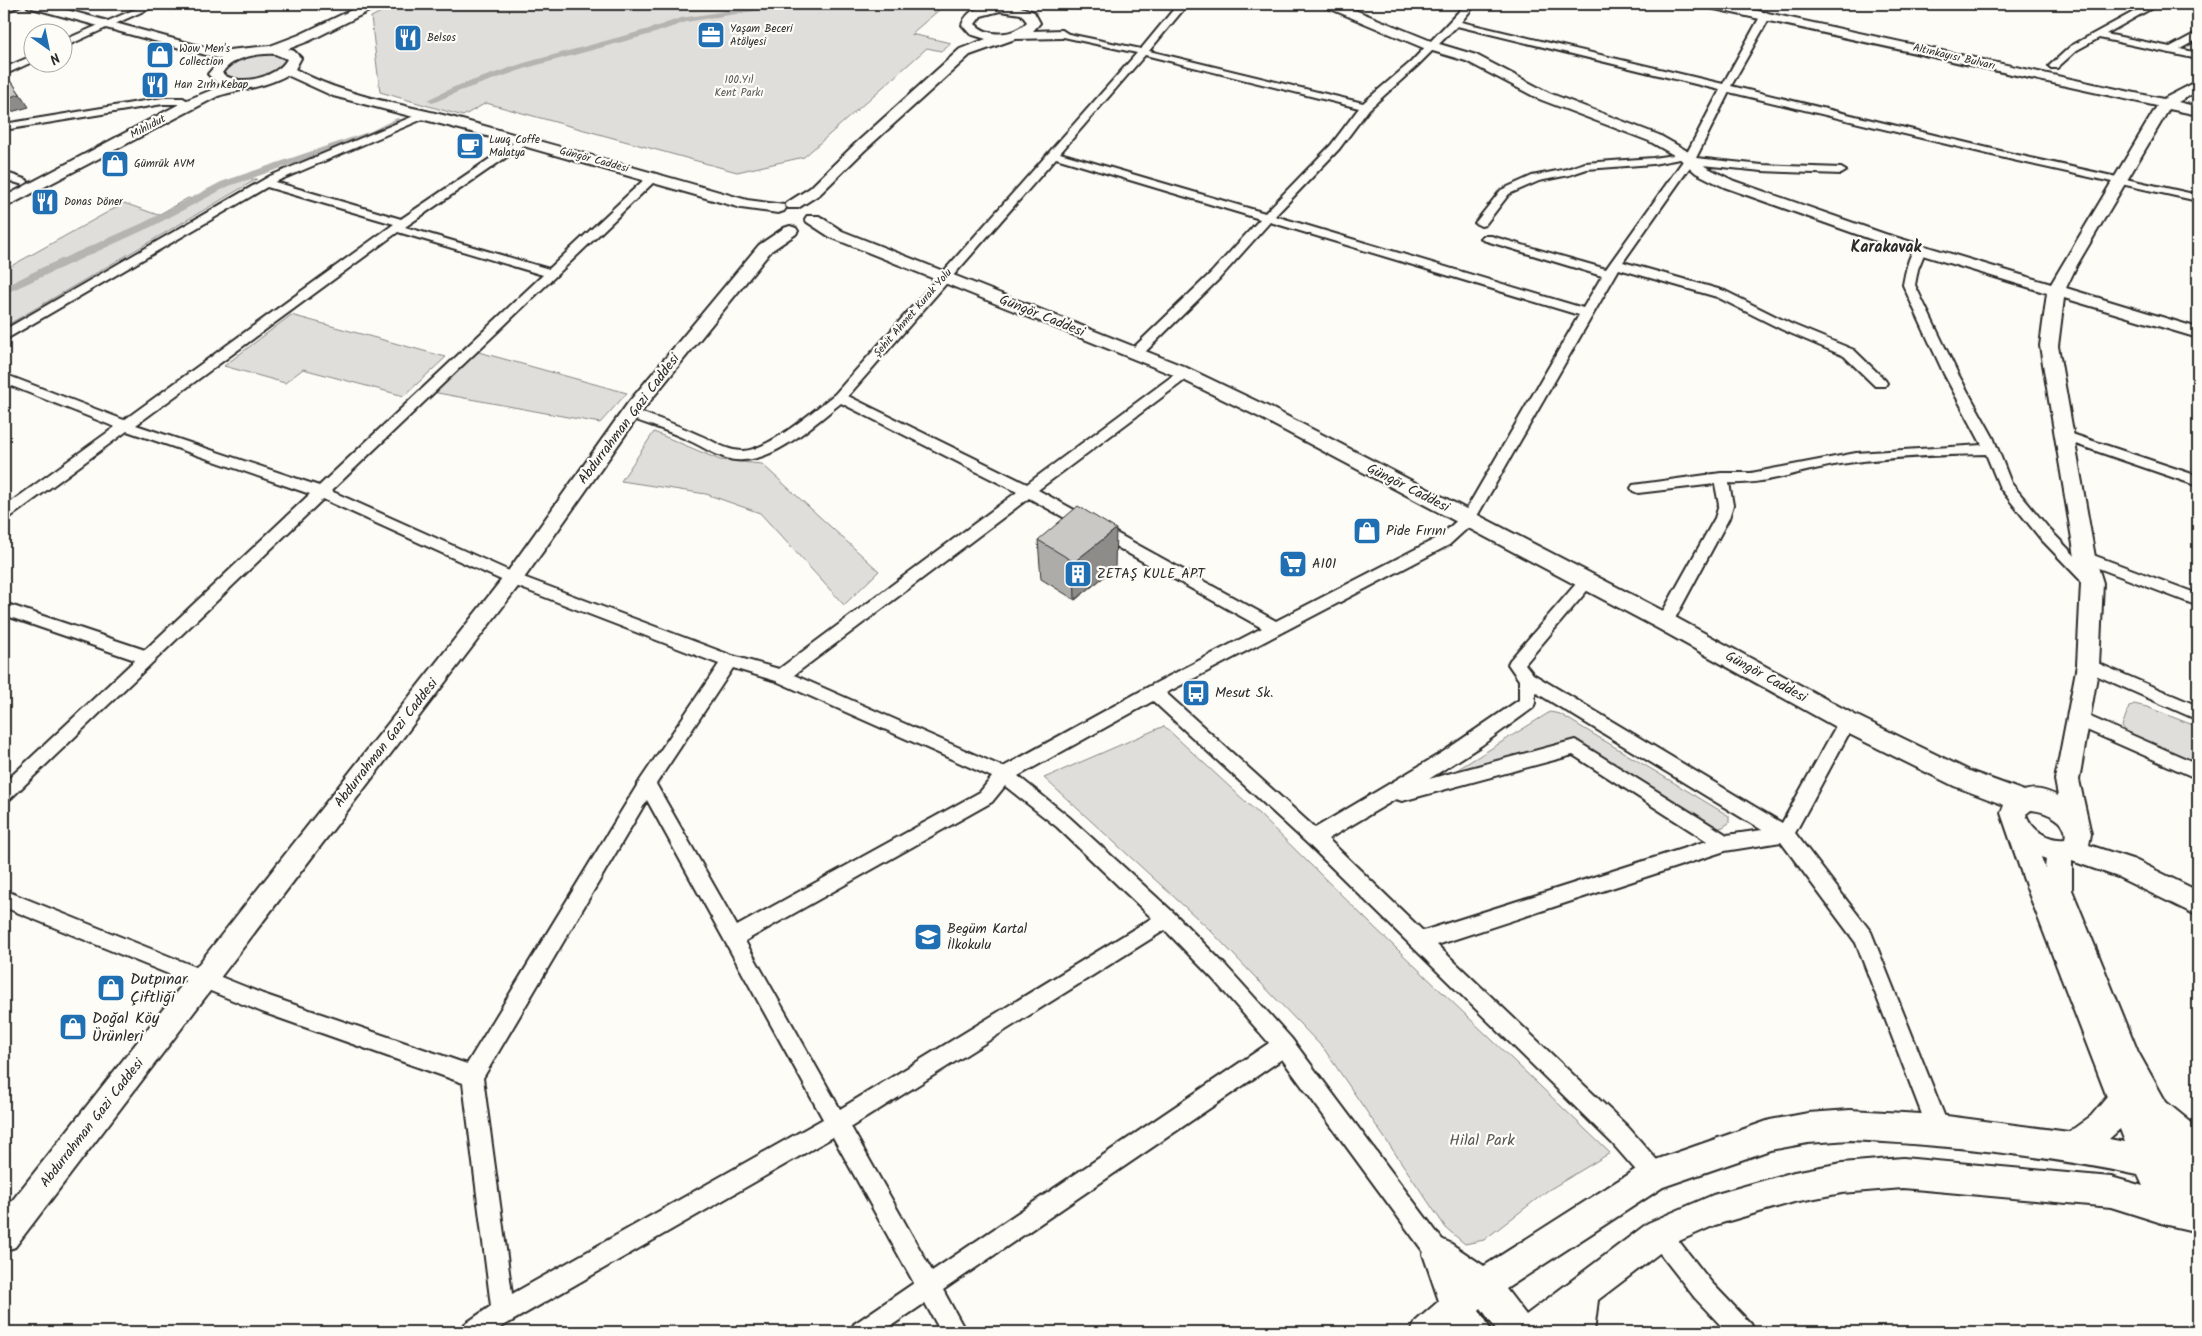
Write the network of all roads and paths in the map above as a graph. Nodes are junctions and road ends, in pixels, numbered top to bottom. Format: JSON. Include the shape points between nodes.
{"nodes":[{"id":1,"x":18,"y":4,"type":"edge"},
{"id":2,"x":32,"y":4,"type":"edge"},
{"id":3,"x":154,"y":4,"type":"edge"},
{"id":4,"x":373,"y":4,"type":"edge"},
{"id":5,"x":384,"y":4,"type":"edge"},
{"id":6,"x":1008,"y":4,"type":"edge"},
{"id":7,"x":1183,"y":4,"type":"edge"},
{"id":8,"x":1330,"y":4,"type":"edge"},
{"id":9,"x":1471,"y":4,"type":"edge"},
{"id":10,"x":1710,"y":4,"type":"edge"},
{"id":11,"x":1758,"y":4,"type":"edge"},
{"id":12,"x":2154,"y":4,"type":"edge"},
{"id":13,"x":989,"y":9,"type":"junction"},
{"id":14,"x":4,"y":10,"type":"edge"},
{"id":15,"x":140,"y":10,"type":"junction"},
{"id":16,"x":1030,"y":12,"type":"edge"},
{"id":17,"x":1766,"y":15,"type":"junction"},
{"id":18,"x":88,"y":19,"type":"junction"},
{"id":19,"x":1794,"y":21,"type":"junction"},
{"id":20,"x":1455,"y":23,"type":"junction"},
{"id":21,"x":108,"y":25,"type":"junction"},
{"id":22,"x":1859,"y":26,"type":"junction"},
{"id":23,"x":971,"y":29,"type":"junction"},
{"id":24,"x":130,"y":31,"type":"junction"},
{"id":25,"x":1062,"y":34,"type":"junction"},
{"id":26,"x":1011,"y":35,"type":"junction"},
{"id":27,"x":2096,"y":35,"type":"junction"},
{"id":28,"x":2198,"y":35,"type":"edge"},
{"id":29,"x":79,"y":37,"type":"junction"},
{"id":30,"x":72,"y":40,"type":"edge"},
{"id":31,"x":1431,"y":46,"type":"junction"},
{"id":32,"x":272,"y":50,"type":"junction"},
{"id":33,"x":2172,"y":51,"type":"junction"},
{"id":34,"x":966,"y":52,"type":"junction"},
{"id":35,"x":1143,"y":52,"type":"junction"},
{"id":36,"x":1945,"y":55,"type":"junction"},
{"id":37,"x":2198,"y":56,"type":"edge"},
{"id":38,"x":22,"y":64,"type":"edge"},
{"id":39,"x":291,"y":64,"type":"junction"},
{"id":40,"x":217,"y":65,"type":"junction"},
{"id":41,"x":2054,"y":66,"type":"junction"},
{"id":42,"x":4,"y":72,"type":"edge"},
{"id":43,"x":2123,"y":81,"type":"dead end"},
{"id":44,"x":247,"y":83,"type":"junction"},
{"id":45,"x":2198,"y":85,"type":"edge"},
{"id":46,"x":1726,"y":87,"type":"junction"},
{"id":47,"x":325,"y":88,"type":"junction"},
{"id":48,"x":2184,"y":94,"type":"junction"},
{"id":49,"x":2166,"y":97,"type":"junction"},
{"id":50,"x":2198,"y":97,"type":"edge"},
{"id":51,"x":182,"y":101,"type":"junction"},
{"id":52,"x":1365,"y":107,"type":"junction"},
{"id":53,"x":2198,"y":111,"type":"edge"},
{"id":54,"x":426,"y":114,"type":"junction"},
{"id":55,"x":4,"y":127,"type":"edge"},
{"id":56,"x":523,"y":141,"type":"junction"},
{"id":57,"x":1054,"y":154,"type":"junction"},
{"id":58,"x":1686,"y":157,"type":"junction"},
{"id":59,"x":1841,"y":171,"type":"dead end"},
{"id":60,"x":4,"y":175,"type":"edge"},
{"id":61,"x":653,"y":177,"type":"junction"},
{"id":62,"x":2119,"y":179,"type":"junction"},
{"id":63,"x":23,"y":182,"type":"junction"},
{"id":64,"x":266,"y":183,"type":"junction"},
{"id":65,"x":815,"y":191,"type":"junction"},
{"id":66,"x":4,"y":193,"type":"edge"},
{"id":67,"x":2198,"y":198,"type":"edge"},
{"id":68,"x":4,"y":203,"type":"edge"},
{"id":69,"x":746,"y":205,"type":"junction"},
{"id":70,"x":785,"y":206,"type":"junction"},
{"id":71,"x":812,"y":215,"type":"junction"},
{"id":72,"x":1268,"y":219,"type":"junction"},
{"id":73,"x":1481,"y":223,"type":"dead end"},
{"id":74,"x":399,"y":226,"type":"junction"},
{"id":75,"x":766,"y":229,"type":"junction"},
{"id":76,"x":793,"y":230,"type":"junction"},
{"id":77,"x":836,"y":234,"type":"junction"},
{"id":78,"x":1486,"y":238,"type":"dead end"},
{"id":79,"x":1920,"y":249,"type":"junction"},
{"id":80,"x":1613,"y":269,"type":"junction"},
{"id":81,"x":549,"y":273,"type":"junction"},
{"id":82,"x":944,"y":276,"type":"junction"},
{"id":83,"x":2056,"y":290,"type":"junction"},
{"id":84,"x":1586,"y":313,"type":"junction"},
{"id":85,"x":2198,"y":332,"type":"edge"},
{"id":86,"x":4,"y":335,"type":"edge"},
{"id":87,"x":1135,"y":354,"type":"junction"},
{"id":88,"x":1184,"y":374,"type":"junction"},
{"id":89,"x":4,"y":378,"type":"edge"},
{"id":90,"x":1880,"y":383,"type":"dead end"},
{"id":91,"x":840,"y":397,"type":"junction"},
{"id":92,"x":630,"y":413,"type":"junction"},
{"id":93,"x":126,"y":426,"type":"junction"},
{"id":94,"x":2062,"y":435,"type":"junction"},
{"id":95,"x":1990,"y":449,"type":"junction"},
{"id":96,"x":1721,"y":478,"type":"junction"},
{"id":97,"x":2198,"y":481,"type":"edge"},
{"id":98,"x":1638,"y":488,"type":"dead end"},
{"id":99,"x":1028,"y":490,"type":"junction"},
{"id":100,"x":320,"y":492,"type":"junction"},
{"id":101,"x":4,"y":514,"type":"edge"},
{"id":102,"x":1468,"y":519,"type":"junction"},
{"id":103,"x":2085,"y":557,"type":"junction"},
{"id":104,"x":513,"y":579,"type":"junction"},
{"id":105,"x":1586,"y":582,"type":"junction"},
{"id":106,"x":2092,"y":583,"type":"junction"},
{"id":107,"x":2198,"y":600,"type":"edge"},
{"id":108,"x":4,"y":609,"type":"edge"},
{"id":109,"x":1665,"y":622,"type":"junction"},
{"id":110,"x":1275,"y":628,"type":"junction"},
{"id":111,"x":146,"y":657,"type":"junction"},
{"id":112,"x":729,"y":661,"type":"junction"},
{"id":113,"x":2088,"y":666,"type":"junction"},
{"id":114,"x":781,"y":676,"type":"junction"},
{"id":115,"x":1527,"y":679,"type":"junction"},
{"id":116,"x":1154,"y":692,"type":"junction"},
{"id":117,"x":2198,"y":713,"type":"edge"},
{"id":118,"x":2079,"y":719,"type":"junction"},
{"id":119,"x":1847,"y":722,"type":"junction"},
{"id":120,"x":2198,"y":772,"type":"edge"},
{"id":121,"x":1004,"y":775,"type":"junction"},
{"id":122,"x":2068,"y":780,"type":"junction"},
{"id":123,"x":648,"y":784,"type":"junction"},
{"id":124,"x":4,"y":794,"type":"edge"},
{"id":125,"x":1381,"y":800,"type":"junction"},
{"id":126,"x":2022,"y":813,"type":"junction"},
{"id":127,"x":1785,"y":834,"type":"junction"},
{"id":128,"x":1314,"y":838,"type":"junction"},
{"id":129,"x":2072,"y":839,"type":"junction"},
{"id":130,"x":1725,"y":843,"type":"junction"},
{"id":131,"x":4,"y":898,"type":"edge"},
{"id":132,"x":2198,"y":904,"type":"edge"},
{"id":133,"x":1167,"y":919,"type":"junction"},
{"id":134,"x":735,"y":937,"type":"junction"},
{"id":135,"x":1421,"y":941,"type":"junction"},
{"id":136,"x":203,"y":980,"type":"junction"},
{"id":137,"x":1284,"y":1045,"type":"junction"},
{"id":138,"x":472,"y":1076,"type":"junction"},
{"id":139,"x":2122,"y":1099,"type":"junction"},
{"id":140,"x":837,"y":1124,"type":"junction"},
{"id":141,"x":1939,"y":1130,"type":"junction"},
{"id":142,"x":2074,"y":1147,"type":"junction"},
{"id":143,"x":2149,"y":1161,"type":"junction"},
{"id":144,"x":2192,"y":1163,"type":"edge"},
{"id":145,"x":1655,"y":1175,"type":"junction"},
{"id":146,"x":2187,"y":1215,"type":"edge"},
{"id":147,"x":1659,"y":1234,"type":"junction"},
{"id":148,"x":4,"y":1236,"type":"edge"},
{"id":149,"x":1439,"y":1254,"type":"junction"},
{"id":150,"x":929,"y":1285,"type":"junction"},
{"id":151,"x":1484,"y":1285,"type":"junction"},
{"id":152,"x":1583,"y":1291,"type":"junction"},
{"id":153,"x":502,"y":1312,"type":"junction"},
{"id":154,"x":1466,"y":1320,"type":"edge"},
{"id":155,"x":473,"y":1332,"type":"edge"},
{"id":156,"x":862,"y":1332,"type":"edge"},
{"id":157,"x":954,"y":1332,"type":"edge"},
{"id":158,"x":1427,"y":1332,"type":"edge"},
{"id":159,"x":1518,"y":1332,"type":"edge"},
{"id":160,"x":1530,"y":1332,"type":"edge"},
{"id":161,"x":1578,"y":1332,"type":"edge"},
{"id":162,"x":1743,"y":1332,"type":"edge"}],
"edges":[{"from":1,"to":14,"type":"street"},
{"from":2,"to":18,"type":"main road"},
{"from":3,"to":15,"type":"street"},
{"from":4,"to":32,"type":"main road"},
{"from":5,"to":39,"type":"main road","via":[[315,42]]},
{"from":6,"to":13,"type":"main road"},
{"from":7,"to":35,"type":"street"},
{"from":8,"to":31,"type":"main road"},
{"from":9,"to":20,"type":"street"},
{"from":10,"to":17,"type":"main road","name":"Altınkayısı Bulvarı"},
{"from":11,"to":22,"type":"main road","name":"Altınkayısı Bulvarı"},
{"from":12,"to":27,"type":"street"},
{"from":13,"to":16,"type":"main road","via":[[1011,8]]},
{"from":13,"to":23,"type":"main road","via":[[972,16],[968,24]]},
{"from":15,"to":18,"type":"street"},
{"from":15,"to":21,"type":"street"},
{"from":15,"to":24,"type":"street"},
{"from":16,"to":25,"type":"main road"},
{"from":16,"to":26,"type":"main road","via":[[1034,23],[1031,28]]},
{"from":17,"to":19,"type":"main road","name":"Altınkayısı Bulvarı"},
{"from":17,"to":46,"type":"street"},
{"from":18,"to":21,"type":"main road"},
{"from":18,"to":29,"type":"street"},
{"from":19,"to":22,"type":"main road","via":[[1895,41],[1901,39]]},
{"from":19,"to":36,"type":"main road","name":"Altınkayısı Bulvarı"},
{"from":20,"to":31,"type":"street"},
{"from":20,"to":46,"type":"street"},
{"from":21,"to":24,"type":"main road"},
{"from":21,"to":29,"type":"street"},
{"from":22,"to":41,"type":"main road","name":"Altınkayısı Bulvarı"},
{"from":23,"to":26,"type":"main road","via":[[986,35]]},
{"from":23,"to":34,"type":"main road","via":[[972,41]]},
{"from":24,"to":29,"type":"street"},
{"from":24,"to":40,"type":"main road"},
{"from":25,"to":26,"type":"main road"},
{"from":25,"to":35,"type":"street"},
{"from":26,"to":34,"type":"main road"},
{"from":27,"to":33,"type":"street"},
{"from":27,"to":41,"type":"street","via":[[2074,48]]},
{"from":28,"to":33,"type":"street"},
{"from":29,"to":30,"type":"street"},
{"from":31,"to":52,"type":"street"},
{"from":31,"to":58,"type":"main road","via":[[1472,58],[1544,96],[1654,138]]},
{"from":32,"to":39,"type":"main road","via":[[291,54]]},
{"from":32,"to":40,"type":"main road","name":"Mıhlıdut","via":[[246,53]]},
{"from":33,"to":37,"type":"street"},
{"from":34,"to":65,"type":"main road"},
{"from":35,"to":52,"type":"street"},
{"from":35,"to":57,"type":"street","name":"Şehit Ahmet Kurak Yolu"},
{"from":36,"to":41,"type":"main road","via":[[1920,45],[1926,42],[2004,60]]},
{"from":36,"to":49,"type":"main road","name":"Altınkayısı Bulvarı"},
{"from":38,"to":42,"type":"street"},
{"from":39,"to":44,"type":"main road","name":"Mıhlıdut","via":[[273,77]]},
{"from":39,"to":47,"type":"main road","via":[[302,79]]},
{"from":40,"to":44,"type":"main road","via":[[220,81]]},
{"from":40,"to":51,"type":"main road","name":"Mıhlıdut","via":[[206,85]]},
{"from":41,"to":43,"type":"main road","name":"Altınkayısı Bulvarı"},
{"from":44,"to":47,"type":"main road"},
{"from":44,"to":68,"type":"main road","name":"Mıhlıdut","via":[[192,103]]},
{"from":45,"to":48,"type":"main road"},
{"from":46,"to":58,"type":"street"},
{"from":46,"to":62,"type":"street","via":[[2013,157]]},
{"from":47,"to":54,"type":"main road","name":"Güngör Caddesi"},
{"from":48,"to":49,"type":"main road"},
{"from":48,"to":50,"type":"main road"},
{"from":49,"to":53,"type":"main road","name":"Altınkayısı Bulvarı"},
{"from":49,"to":62,"type":"main road"},
{"from":51,"to":55,"type":"street","via":[[163,101]]},
{"from":51,"to":63,"type":"main road","name":"Mıhlıdut"},
{"from":52,"to":72,"type":"street","via":[[1335,147],[1292,189]]},
{"from":54,"to":56,"type":"main road","name":"Güngör Caddesi"},
{"from":54,"to":64,"type":"street","via":[[315,159]]},
{"from":56,"to":61,"type":"main road","name":"Güngör Caddesi"},
{"from":56,"to":74,"type":"street"},
{"from":57,"to":72,"type":"street"},
{"from":57,"to":82,"type":"street","name":"Şehit Ahmet Kurak Yolu"},
{"from":58,"to":59,"type":"street","via":[[1762,168]]},
{"from":58,"to":73,"type":"street","via":[[1585,166],[1536,178],[1505,192]]},
{"from":58,"to":79,"type":"main road","via":[[1701,170],[1729,184]]},
{"from":58,"to":80,"type":"street"},
{"from":60,"to":63,"type":"street"},
{"from":61,"to":69,"type":"main road","name":"Güngör Caddesi"},
{"from":61,"to":81,"type":"street"},
{"from":62,"to":67,"type":"street"},
{"from":62,"to":83,"type":"main road"},
{"from":63,"to":66,"type":"main road","name":"Mıhlıdut"},
{"from":64,"to":74,"type":"street"},
{"from":64,"to":86,"type":"street"},
{"from":65,"to":70,"type":"main road"},
{"from":65,"to":71,"type":"main road"},
{"from":69,"to":70,"type":"main road","name":"Güngör Caddesi"},
{"from":69,"to":75,"type":"main road","name":"Güngör Caddesi"},
{"from":70,"to":71,"type":"main road","name":"Güngör Caddesi","via":[[800,206]]},
{"from":70,"to":75,"type":"main road","via":[[772,211]]},
{"from":71,"to":76,"type":"main road","name":"Abdurrahman Gazi Caddesi","via":[[810,223]]},
{"from":71,"to":77,"type":"main road","name":"Güngör Caddesi"},
{"from":72,"to":84,"type":"street"},
{"from":72,"to":87,"type":"street"},
{"from":74,"to":81,"type":"street"},
{"from":74,"to":93,"type":"street"},
{"from":75,"to":76,"type":"main road","name":"Abdurrahman Gazi Caddesi"},
{"from":75,"to":92,"type":"main road","name":"Abdurrahman Gazi Caddesi"},
{"from":76,"to":77,"type":"main road","name":"Güngör Caddesi"},
{"from":77,"to":82,"type":"main road","name":"Güngör Caddesi"},
{"from":78,"to":80,"type":"street"},
{"from":79,"to":83,"type":"main road"},
{"from":79,"to":95,"type":"street","via":[[1909,285]]},
{"from":80,"to":84,"type":"street"},
{"from":80,"to":90,"type":"street","via":[[1721,294],[1849,353]]},
{"from":81,"to":100,"type":"street"},
{"from":82,"to":87,"type":"main road","name":"Güngör Caddesi"},
{"from":82,"to":91,"type":"street","name":"Şehit Ahmet Kurak Yolu"},
{"from":83,"to":85,"type":"main road"},
{"from":83,"to":94,"type":"main road","via":[[2049,346]]},
{"from":84,"to":102,"type":"street"},
{"from":87,"to":88,"type":"main road","name":"Güngör Caddesi"},
{"from":88,"to":99,"type":"street"},
{"from":88,"to":102,"type":"main road","name":"Güngör Caddesi"},
{"from":89,"to":93,"type":"street"},
{"from":91,"to":92,"type":"street","name":"Şehit Ahmet Kurak Yolu","via":[[778,442],[743,456],[727,454],[696,438]]},
{"from":91,"to":99,"type":"street"},
{"from":92,"to":104,"type":"main road","name":"Abdurrahman Gazi Caddesi"},
{"from":93,"to":100,"type":"street"},
{"from":93,"to":101,"type":"street"},
{"from":94,"to":97,"type":"street"},
{"from":94,"to":103,"type":"main road"},
{"from":95,"to":96,"type":"street","via":[[1836,460],[1742,480]]},
{"from":95,"to":106,"type":"street","via":[[2005,485],[2045,534]]},
{"from":96,"to":98,"type":"street"},
{"from":96,"to":109,"type":"street","via":[[1726,505],[1722,518]]},
{"from":99,"to":110,"type":"street"},
{"from":99,"to":114,"type":"street"},
{"from":100,"to":104,"type":"street"},
{"from":100,"to":111,"type":"street"},
{"from":102,"to":105,"type":"main road","name":"Güngör Caddesi"},
{"from":102,"to":110,"type":"street","via":[[1444,541]]},
{"from":103,"to":106,"type":"main road"},
{"from":103,"to":107,"type":"street"},
{"from":104,"to":112,"type":"street"},
{"from":104,"to":136,"type":"main road","name":"Abdurrahman Gazi Caddesi"},
{"from":105,"to":109,"type":"main road","name":"Güngör Caddesi"},
{"from":105,"to":115,"type":"street","via":[[1516,664]]},
{"from":106,"to":113,"type":"main road"},
{"from":108,"to":111,"type":"street"},
{"from":109,"to":119,"type":"main road","name":"Güngör Caddesi"},
{"from":110,"to":116,"type":"street"},
{"from":111,"to":124,"type":"street"},
{"from":112,"to":114,"type":"street"},
{"from":112,"to":123,"type":"street"},
{"from":113,"to":117,"type":"street"},
{"from":113,"to":118,"type":"main road"},
{"from":114,"to":121,"type":"street"},
{"from":115,"to":125,"type":"street","via":[[1527,703],[1497,727]]},
{"from":115,"to":127,"type":"street"},
{"from":116,"to":121,"type":"street"},
{"from":116,"to":128,"type":"street"},
{"from":118,"to":120,"type":"street"},
{"from":118,"to":122,"type":"main road"},
{"from":119,"to":126,"type":"main road","name":"Güngör Caddesi"},
{"from":119,"to":127,"type":"street"},
{"from":121,"to":133,"type":"street","via":[[1063,822]]},
{"from":121,"to":134,"type":"street","via":[[986,797]]},
{"from":122,"to":126,"type":"main road"},
{"from":122,"to":129,"type":"main road"},
{"from":123,"to":134,"type":"street"},
{"from":123,"to":138,"type":"street"},
{"from":125,"to":128,"type":"street"},
{"from":125,"to":130,"type":"street","via":[[1576,747]]},
{"from":126,"to":129,"type":"main road","name":"Güngör Caddesi","via":[[2040,845]]},
{"from":126,"to":129,"type":"main road","name":"Güngör Caddesi","via":[[2041,800],[2057,807],[2070,817]]},
{"from":126,"to":139,"type":"main road","via":[[2039,886]]},
{"from":127,"to":130,"type":"street"},
{"from":127,"to":141,"type":"street","via":[[1864,938]]},
{"from":128,"to":135,"type":"street"},
{"from":129,"to":132,"type":"main road","name":"Güngör Caddesi"},
{"from":129,"to":144,"type":"main road","via":[[2058,871],[2059,890],[2127,1060],[2154,1109]]},
{"from":130,"to":135,"type":"street"},
{"from":131,"to":136,"type":"street"},
{"from":133,"to":137,"type":"street"},
{"from":133,"to":140,"type":"street"},
{"from":134,"to":140,"type":"street"},
{"from":135,"to":145,"type":"street","via":[[1620,1135]]},
{"from":136,"to":138,"type":"street"},
{"from":136,"to":148,"type":"main road","name":"Abdurrahman Gazi Caddesi"},
{"from":137,"to":149,"type":"street"},
{"from":137,"to":150,"type":"street"},
{"from":138,"to":153,"type":"street"},
{"from":139,"to":142,"type":"main road","via":[[2115,1113]]},
{"from":139,"to":143,"type":"main road"},
{"from":140,"to":150,"type":"street"},
{"from":140,"to":153,"type":"street"},
{"from":141,"to":142,"type":"main road"},
{"from":141,"to":145,"type":"main road","via":[[1850,1125],[1808,1128],[1770,1135]]},
{"from":142,"to":143,"type":"main road"},
{"from":143,"to":144,"type":"main road"},
{"from":143,"to":146,"type":"main road"},
{"from":144,"to":146,"type":"main road"},
{"from":145,"to":151,"type":"main road"},
{"from":146,"to":147,"type":"main road","via":[[2112,1192],[1903,1173],[1842,1178],[1794,1187],[1713,1210]]},
{"from":147,"to":152,"type":"main road"},
{"from":147,"to":162,"type":"street","via":[[1703,1290]]},
{"from":149,"to":151,"type":"main road"},
{"from":149,"to":154,"type":"main road"},
{"from":150,"to":156,"type":"street"},
{"from":150,"to":157,"type":"street"},
{"from":151,"to":154,"type":"main road"},
{"from":151,"to":159,"type":"main road"},
{"from":152,"to":160,"type":"main road"},
{"from":152,"to":161,"type":"main road"},
{"from":153,"to":155,"type":"street"},
{"from":154,"to":158,"type":"main road"}]}
